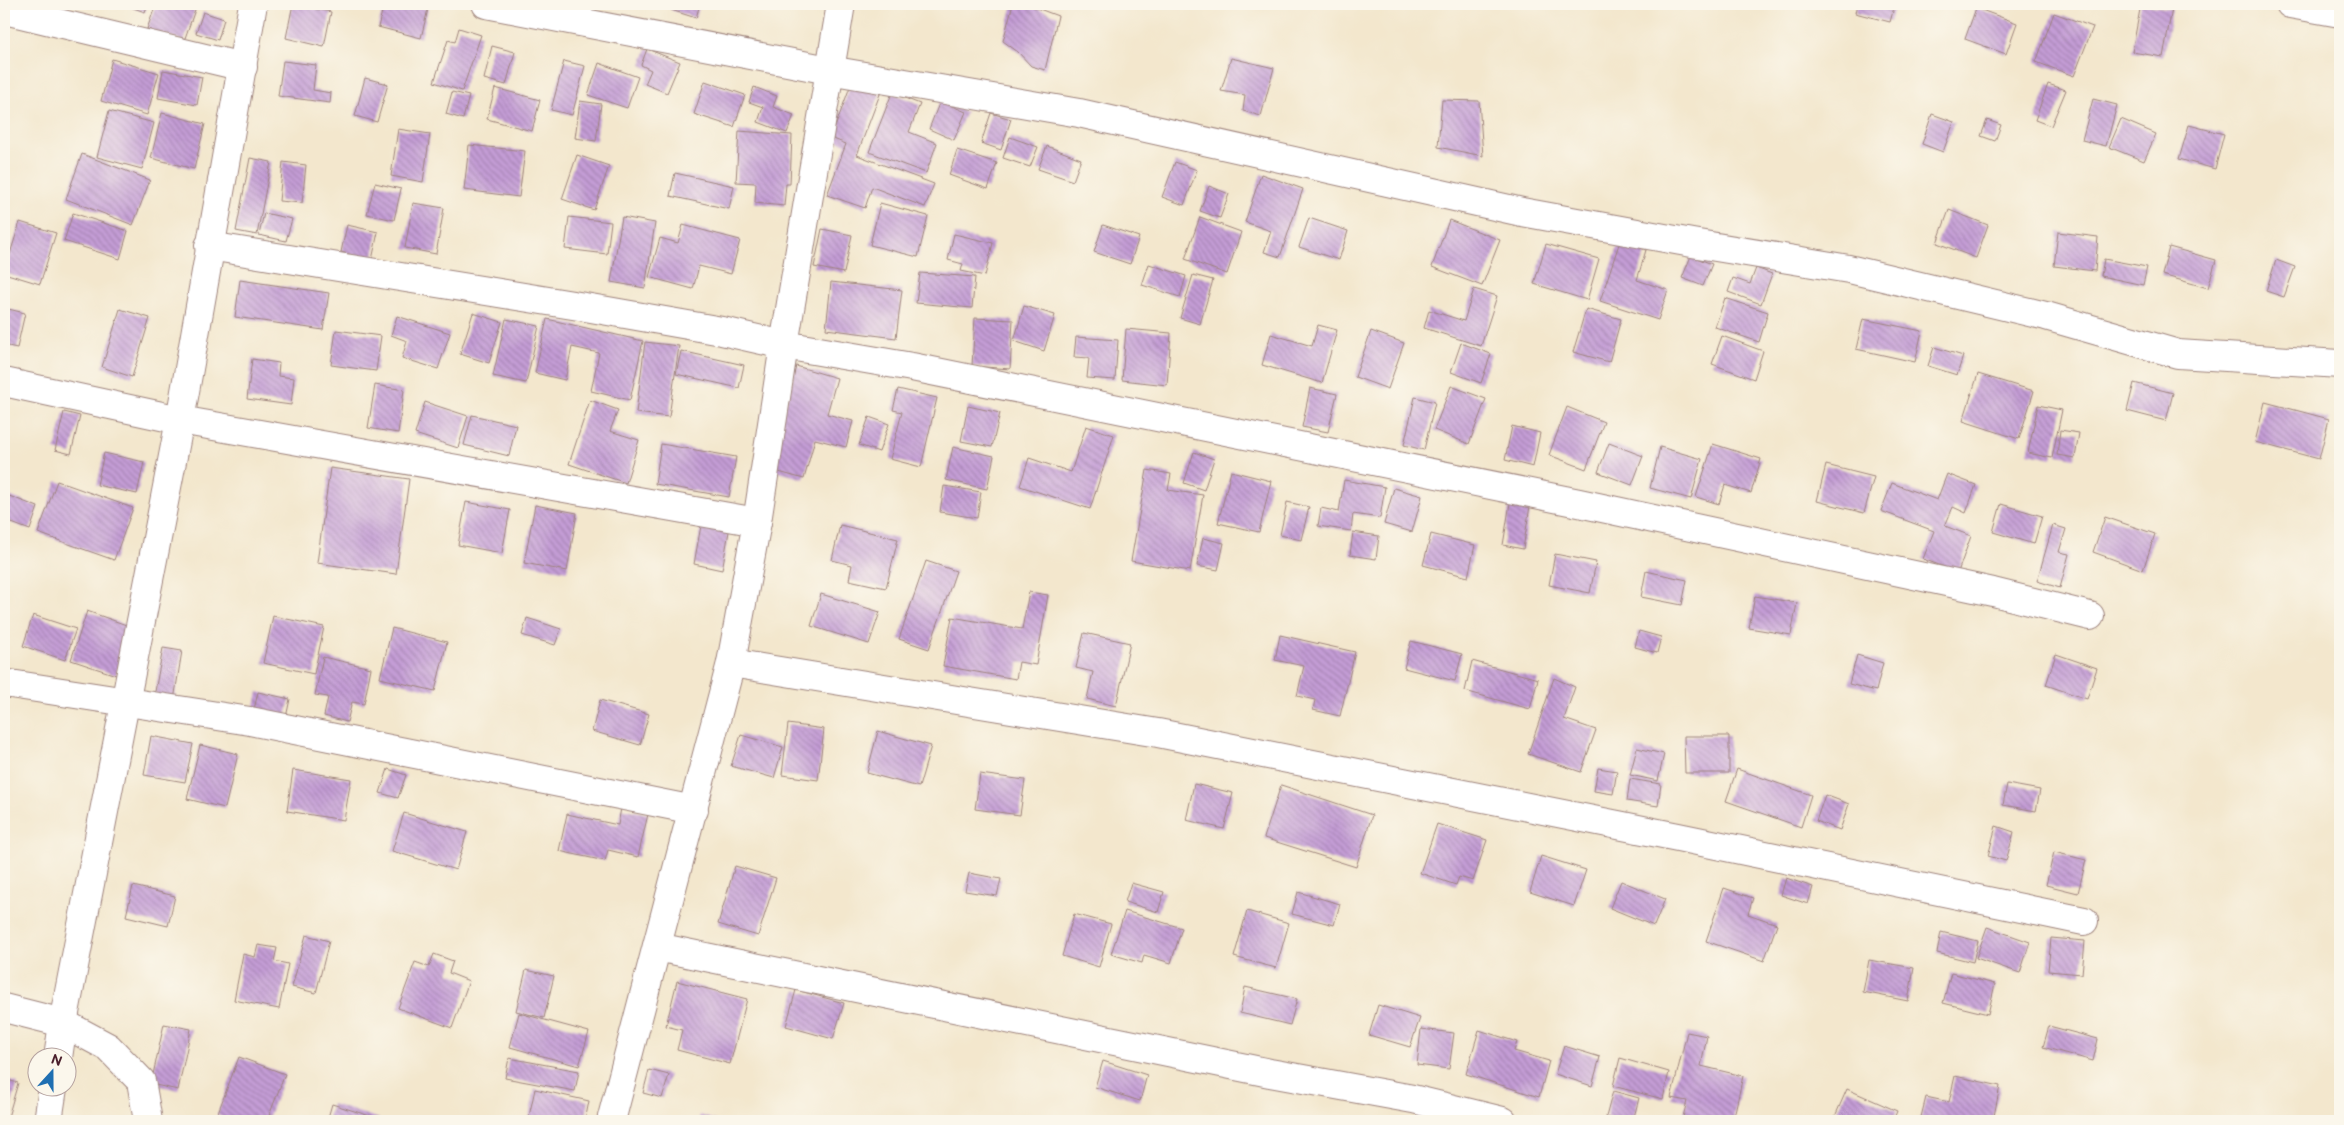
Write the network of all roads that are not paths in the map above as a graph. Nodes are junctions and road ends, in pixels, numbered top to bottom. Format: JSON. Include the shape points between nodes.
{"nodes":[{"id":1,"x":253,"y":4,"type":"edge"},
{"id":2,"x":486,"y":4,"type":"edge"},
{"id":3,"x":841,"y":4,"type":"edge"},
{"id":4,"x":2290,"y":4,"type":"edge"},
{"id":5,"x":4,"y":10,"type":"edge"},
{"id":6,"x":2340,"y":13,"type":"edge"},
{"id":7,"x":244,"y":67,"type":"junction"},
{"id":8,"x":830,"y":70,"type":"junction"},
{"id":9,"x":209,"y":246,"type":"junction"},
{"id":10,"x":784,"y":345,"type":"junction"},
{"id":11,"x":2340,"y":364,"type":"edge"},
{"id":12,"x":4,"y":382,"type":"edge"},
{"id":13,"x":180,"y":420,"type":"junction"},
{"id":14,"x":757,"y":522,"type":"junction"},
{"id":15,"x":2090,"y":616,"type":"dead end"},
{"id":16,"x":730,"y":663,"type":"junction"},
{"id":17,"x":4,"y":683,"type":"edge"},
{"id":18,"x":125,"y":702,"type":"junction"},
{"id":19,"x":694,"y":810,"type":"junction"},
{"id":20,"x":2084,"y":921,"type":"dead end"},
{"id":21,"x":657,"y":947,"type":"junction"},
{"id":22,"x":4,"y":1008,"type":"edge"},
{"id":23,"x":63,"y":1022,"type":"junction"},
{"id":24,"x":59,"y":1048,"type":"edge"},
{"id":25,"x":51,"y":1098,"type":"edge"},
{"id":26,"x":48,"y":1121,"type":"edge"},
{"id":27,"x":148,"y":1121,"type":"edge"},
{"id":28,"x":611,"y":1121,"type":"edge"},
{"id":29,"x":1503,"y":1121,"type":"edge"}],
"edges":[{"from":1,"to":7,"type":"street"},
{"from":2,"to":8,"type":"street"},
{"from":3,"to":8,"type":"street"},
{"from":4,"to":6,"type":"street"},
{"from":5,"to":7,"type":"street"},
{"from":7,"to":9,"type":"street"},
{"from":8,"to":10,"type":"street"},
{"from":8,"to":11,"type":"street","via":[[1079,113],[1522,212],[1849,268],[2046,316],[2178,354]]},
{"from":9,"to":10,"type":"street","via":[[585,306]]},
{"from":9,"to":13,"type":"street"},
{"from":10,"to":14,"type":"street"},
{"from":10,"to":15,"type":"street","via":[[912,367],[1579,503]]},
{"from":12,"to":13,"type":"street"},
{"from":13,"to":14,"type":"street"},
{"from":13,"to":18,"type":"street"},
{"from":14,"to":16,"type":"street"},
{"from":16,"to":19,"type":"street"},
{"from":16,"to":20,"type":"street","via":[[1158,733]]},
{"from":17,"to":18,"type":"street"},
{"from":18,"to":19,"type":"street","via":[[250,721]]},
{"from":18,"to":23,"type":"street"},
{"from":19,"to":21,"type":"street"},
{"from":21,"to":28,"type":"street"},
{"from":21,"to":29,"type":"street","via":[[1270,1073],[1413,1099]]},
{"from":22,"to":23,"type":"street"},
{"from":23,"to":24,"type":"street"},
{"from":23,"to":27,"type":"street","via":[[108,1047],[141,1081]]},
{"from":25,"to":26,"type":"street"}]}
